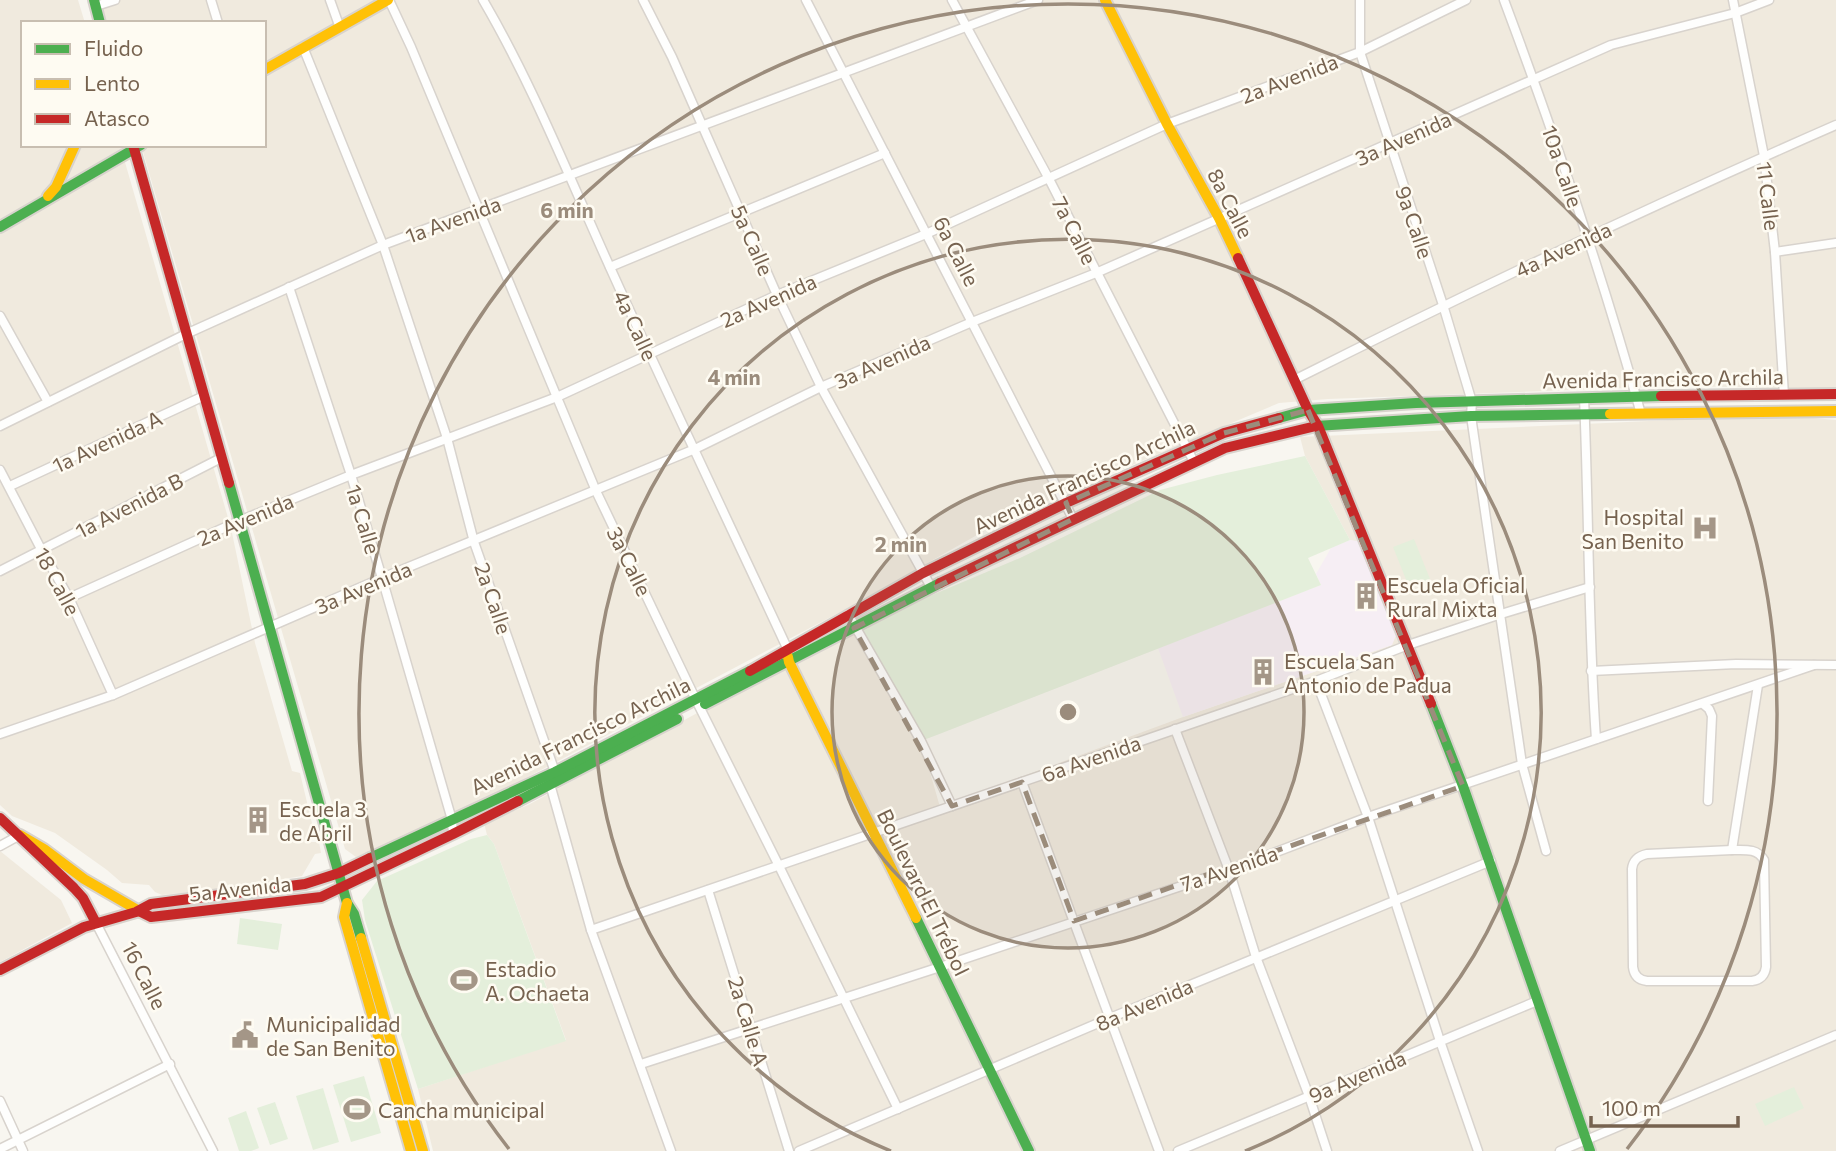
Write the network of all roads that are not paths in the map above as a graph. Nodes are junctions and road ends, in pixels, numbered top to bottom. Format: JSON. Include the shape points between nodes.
{"nodes":[{"id":1,"x":115,"y":0,"type":"edge"},
{"id":2,"x":211,"y":0,"type":"edge"},
{"id":3,"x":330,"y":0,"type":"edge"},
{"id":4,"x":388,"y":0,"type":"edge"},
{"id":5,"x":483,"y":0,"type":"edge"},
{"id":6,"x":643,"y":0,"type":"edge"},
{"id":7,"x":806,"y":0,"type":"edge"},
{"id":8,"x":952,"y":0,"type":"edge"},
{"id":9,"x":1038,"y":0,"type":"edge"},
{"id":10,"x":1104,"y":0,"type":"edge"},
{"id":11,"x":1360,"y":0,"type":"edge"},
{"id":12,"x":1466,"y":0,"type":"edge"},
{"id":13,"x":1504,"y":0,"type":"edge"},
{"id":14,"x":1733,"y":0,"type":"edge"},
{"id":15,"x":1769,"y":0,"type":"edge"},
{"id":16,"x":95,"y":3,"type":"edge"},
{"id":17,"x":1735,"y":13,"type":"junction"},
{"id":18,"x":100,"y":21,"type":"edge"},
{"id":19,"x":217,"y":21,"type":"edge"},
{"id":20,"x":967,"y":26,"type":"junction"},
{"id":21,"x":340,"y":27,"type":"junction"},
{"id":22,"x":303,"y":47,"type":"junction"},
{"id":23,"x":1360,"y":52,"type":"junction"},
{"id":24,"x":266,"y":69,"type":"edge"},
{"id":25,"x":845,"y":73,"type":"junction"},
{"id":26,"x":1534,"y":79,"type":"junction"},
{"id":27,"x":1167,"y":124,"type":"junction"},
{"id":28,"x":1836,"y":124,"type":"edge"},
{"id":29,"x":702,"y":127,"type":"junction"},
{"id":30,"x":1390,"y":145,"type":"junction"},
{"id":31,"x":74,"y":147,"type":"edge"},
{"id":32,"x":136,"y":147,"type":"edge"},
{"id":33,"x":885,"y":153,"type":"junction"},
{"id":34,"x":1764,"y":156,"type":"junction"},
{"id":35,"x":570,"y":176,"type":"junction"},
{"id":36,"x":1048,"y":177,"type":"junction"},
{"id":37,"x":44,"y":201,"type":"junction"},
{"id":38,"x":478,"y":209,"type":"junction"},
{"id":39,"x":741,"y":213,"type":"junction"},
{"id":40,"x":1219,"y":218,"type":"junction"},
{"id":41,"x":0,"y":227,"type":"edge"},
{"id":42,"x":926,"y":234,"type":"junction"},
{"id":43,"x":1588,"y":237,"type":"junction"},
{"id":44,"x":1836,"y":243,"type":"edge"},
{"id":45,"x":383,"y":245,"type":"junction"},
{"id":46,"x":1775,"y":252,"type":"junction"},
{"id":47,"x":610,"y":267,"type":"junction"},
{"id":48,"x":1096,"y":273,"type":"junction"},
{"id":49,"x":289,"y":287,"type":"junction"},
{"id":50,"x":777,"y":295,"type":"junction"},
{"id":51,"x":1443,"y":305,"type":"junction"},
{"id":52,"x":0,"y":316,"type":"edge"},
{"id":53,"x":972,"y":322,"type":"junction"},
{"id":54,"x":186,"y":334,"type":"junction"},
{"id":55,"x":649,"y":354,"type":"junction"},
{"id":56,"x":1294,"y":380,"type":"junction"},
{"id":57,"x":821,"y":387,"type":"junction"},
{"id":58,"x":1836,"y":394,"type":"edge"},
{"id":59,"x":1784,"y":395,"type":"junction"},
{"id":60,"x":204,"y":396,"type":"junction"},
{"id":61,"x":1636,"y":396,"type":"junction"},
{"id":62,"x":557,"y":397,"type":"junction"},
{"id":63,"x":1584,"y":398,"type":"junction"},
{"id":64,"x":48,"y":402,"type":"junction"},
{"id":65,"x":1472,"y":402,"type":"junction"},
{"id":66,"x":1308,"y":410,"type":"junction"},
{"id":67,"x":1836,"y":411,"type":"edge"},
{"id":68,"x":1642,"y":414,"type":"junction"},
{"id":69,"x":1584,"y":415,"type":"junction"},
{"id":70,"x":1471,"y":416,"type":"junction"},
{"id":71,"x":0,"y":426,"type":"edge"},
{"id":72,"x":1318,"y":426,"type":"junction"},
{"id":73,"x":447,"y":438,"type":"junction"},
{"id":74,"x":695,"y":449,"type":"junction"},
{"id":75,"x":1188,"y":449,"type":"junction"},
{"id":76,"x":221,"y":458,"type":"junction"},
{"id":77,"x":1194,"y":462,"type":"junction"},
{"id":78,"x":0,"y":470,"type":"edge"},
{"id":79,"x":351,"y":475,"type":"junction"},
{"id":80,"x":10,"y":486,"type":"junction"},
{"id":81,"x":596,"y":491,"type":"junction"},
{"id":82,"x":1066,"y":503,"type":"junction"},
{"id":83,"x":1073,"y":519,"type":"junction"},
{"id":84,"x":239,"y":521,"type":"junction"},
{"id":85,"x":474,"y":542,"type":"junction"},
{"id":86,"x":41,"y":549,"type":"junction"},
{"id":87,"x":0,"y":571,"type":"edge"},
{"id":88,"x":923,"y":573,"type":"junction"},
{"id":89,"x":382,"y":578,"type":"junction"},
{"id":90,"x":931,"y":587,"type":"junction"},
{"id":91,"x":1590,"y":587,"type":"junction"},
{"id":92,"x":69,"y":598,"type":"junction"},
{"id":93,"x":848,"y":614,"type":"junction"},
{"id":94,"x":1501,"y":614,"type":"junction"},
{"id":95,"x":269,"y":627,"type":"junction"},
{"id":96,"x":854,"y":628,"type":"junction"},
{"id":97,"x":1408,"y":645,"type":"junction"},
{"id":98,"x":788,"y":650,"type":"junction"},
{"id":99,"x":789,"y":663,"type":"junction"},
{"id":100,"x":1814,"y":665,"type":"junction"},
{"id":101,"x":1836,"y":665,"type":"edge"},
{"id":102,"x":1591,"y":671,"type":"junction"},
{"id":103,"x":1315,"y":681,"type":"junction"},
{"id":104,"x":1758,"y":685,"type":"junction"},
{"id":105,"x":113,"y":695,"type":"junction"},
{"id":106,"x":698,"y":703,"type":"junction"},
{"id":107,"x":1703,"y":704,"type":"junction"},
{"id":108,"x":1175,"y":729,"type":"junction"},
{"id":109,"x":0,"y":734,"type":"edge"},
{"id":110,"x":1596,"y":739,"type":"junction"},
{"id":111,"x":1521,"y":764,"type":"junction"},
{"id":112,"x":555,"y":772,"type":"junction"},
{"id":113,"x":1022,"y":782,"type":"junction"},
{"id":114,"x":550,"y":784,"type":"junction"},
{"id":115,"x":1463,"y":786,"type":"junction"},
{"id":116,"x":1708,"y":801,"type":"dead end"},
{"id":117,"x":953,"y":806,"type":"junction"},
{"id":118,"x":1368,"y":817,"type":"junction"},
{"id":119,"x":0,"y":818,"type":"edge"},
{"id":120,"x":452,"y":820,"type":"junction"},
{"id":121,"x":453,"y":834,"type":"junction"},
{"id":122,"x":873,"y":834,"type":"junction"},
{"id":123,"x":20,"y":835,"type":"junction"},
{"id":124,"x":0,"y":846,"type":"edge"},
{"id":125,"x":1732,"y":850,"type":"junction"},
{"id":126,"x":1545,"y":851,"type":"dead end"},
{"id":127,"x":1490,"y":861,"type":"junction"},
{"id":128,"x":779,"y":866,"type":"junction"},
{"id":129,"x":1229,"y":870,"type":"junction"},
{"id":130,"x":339,"y":873,"type":"junction"},
{"id":131,"x":343,"y":887,"type":"junction"},
{"id":132,"x":708,"y":890,"type":"junction"},
{"id":133,"x":1395,"y":901,"type":"junction"},
{"id":134,"x":347,"y":903,"type":"junction"},
{"id":135,"x":141,"y":912,"type":"junction"},
{"id":136,"x":1074,"y":921,"type":"junction"},
{"id":137,"x":96,"y":923,"type":"junction"},
{"id":138,"x":591,"y":930,"type":"junction"},
{"id":139,"x":1256,"y":957,"type":"junction"},
{"id":140,"x":940,"y":967,"type":"junction"},
{"id":141,"x":0,"y":970,"type":"edge"},
{"id":142,"x":843,"y":997,"type":"junction"},
{"id":143,"x":1537,"y":1000,"type":"junction"},
{"id":144,"x":1110,"y":1018,"type":"junction"},
{"id":145,"x":751,"y":1028,"type":"junction"},
{"id":146,"x":1836,"y":1035,"type":"edge"},
{"id":147,"x":1440,"y":1041,"type":"junction"},
{"id":148,"x":170,"y":1064,"type":"junction"},
{"id":149,"x":641,"y":1064,"type":"junction"},
{"id":150,"x":989,"y":1069,"type":"junction"},
{"id":151,"x":1309,"y":1096,"type":"junction"},
{"id":152,"x":0,"y":1101,"type":"edge"},
{"id":153,"x":898,"y":1109,"type":"junction"},
{"id":154,"x":18,"y":1140,"type":"junction"},
{"id":155,"x":1588,"y":1146,"type":"edge"},
{"id":156,"x":0,"y":1149,"type":"edge"},
{"id":157,"x":23,"y":1151,"type":"edge"},
{"id":158,"x":213,"y":1151,"type":"edge"},
{"id":159,"x":411,"y":1151,"type":"edge"},
{"id":160,"x":423,"y":1151,"type":"edge"},
{"id":161,"x":671,"y":1151,"type":"edge"},
{"id":162,"x":789,"y":1151,"type":"edge"},
{"id":163,"x":799,"y":1151,"type":"edge"},
{"id":164,"x":1029,"y":1151,"type":"edge"},
{"id":165,"x":1160,"y":1151,"type":"edge"},
{"id":166,"x":1178,"y":1151,"type":"edge"},
{"id":167,"x":1327,"y":1151,"type":"edge"},
{"id":168,"x":1478,"y":1151,"type":"edge"},
{"id":169,"x":1560,"y":1151,"type":"edge"}],
"edges":[{"from":1,"to":16,"type":"street"},
{"from":2,"to":19,"type":"street"},
{"from":3,"to":21,"type":"street"},
{"from":4,"to":21,"type":"main road"},
{"from":4,"to":38,"type":"street","name":"3a Calle"},
{"from":5,"to":35,"type":"street","name":"4a Calle"},
{"from":6,"to":29,"type":"street","name":"5a Calle"},
{"from":7,"to":25,"type":"street","name":"6a Calle"},
{"from":8,"to":20,"type":"street","name":"7a Calle"},
{"from":9,"to":20,"type":"street","name":"1a Avenida"},
{"from":10,"to":27,"type":"main road","name":"8a Calle"},
{"from":11,"to":23,"type":"street","name":"9a Calle"},
{"from":12,"to":23,"type":"street","name":"2a Avenida"},
{"from":13,"to":26,"type":"street","name":"10a Calle"},
{"from":14,"to":17,"type":"street","name":"11 Calle"},
{"from":15,"to":17,"type":"street","name":"3a Avenida"},
{"from":16,"to":18,"type":"main road"},
{"from":17,"to":26,"type":"street","name":"3a Avenida","via":[[1611,45]]},
{"from":17,"to":34,"type":"street","name":"11 Calle"},
{"from":20,"to":25,"type":"street","name":"1a Avenida"},
{"from":20,"to":36,"type":"street","name":"7a Calle"},
{"from":21,"to":22,"type":"main road"},
{"from":22,"to":24,"type":"main road"},
{"from":22,"to":45,"type":"street","name":"2a Calle"},
{"from":23,"to":27,"type":"street","name":"2a Avenida"},
{"from":23,"to":30,"type":"street","name":"9a Calle"},
{"from":25,"to":29,"type":"street","name":"1a Avenida"},
{"from":25,"to":33,"type":"street","name":"6a Calle"},
{"from":26,"to":30,"type":"street","name":"3a Avenida"},
{"from":26,"to":43,"type":"street","name":"10a Calle"},
{"from":27,"to":36,"type":"street","name":"2a Avenida"},
{"from":27,"to":40,"type":"main road","name":"8a Calle"},
{"from":28,"to":34,"type":"street","name":"4a Avenida"},
{"from":29,"to":35,"type":"street","name":"1a Avenida"},
{"from":29,"to":39,"type":"street","name":"5a Calle"},
{"from":30,"to":40,"type":"street","name":"3a Avenida"},
{"from":30,"to":51,"type":"street","name":"9a Calle"},
{"from":31,"to":37,"type":"main road","via":[[56,187]]},
{"from":32,"to":37,"type":"main road"},
{"from":32,"to":54,"type":"main road"},
{"from":33,"to":39,"type":"street"},
{"from":33,"to":42,"type":"street","name":"6a Calle"},
{"from":34,"to":43,"type":"street","name":"4a Avenida"},
{"from":34,"to":46,"type":"street","name":"11 Calle"},
{"from":35,"to":38,"type":"street","name":"1a Avenida"},
{"from":35,"to":47,"type":"street","name":"4a Calle"},
{"from":36,"to":42,"type":"street","name":"2a Avenida"},
{"from":36,"to":48,"type":"street","name":"7a Calle"},
{"from":37,"to":41,"type":"main road"},
{"from":38,"to":45,"type":"street","name":"1a Avenida"},
{"from":38,"to":62,"type":"street","name":"3a Calle"},
{"from":39,"to":47,"type":"street"},
{"from":39,"to":50,"type":"street","name":"5a Calle"},
{"from":40,"to":48,"type":"street","name":"3a Avenida"},
{"from":40,"to":56,"type":"main road","name":"8a Calle"},
{"from":42,"to":50,"type":"street","name":"2a Avenida"},
{"from":42,"to":53,"type":"street","name":"6a Calle"},
{"from":43,"to":51,"type":"street","name":"4a Avenida"},
{"from":43,"to":61,"type":"street","name":"10a Calle"},
{"from":44,"to":46,"type":"street"},
{"from":45,"to":49,"type":"street","name":"1a Avenida"},
{"from":45,"to":73,"type":"street","name":"2a Calle"},
{"from":46,"to":59,"type":"street","name":"11 Calle"},
{"from":47,"to":55,"type":"street","name":"4a Calle"},
{"from":48,"to":53,"type":"street","name":"3a Avenida"},
{"from":48,"to":75,"type":"street","name":"7a Calle"},
{"from":49,"to":54,"type":"street","name":"1a Avenida"},
{"from":49,"to":79,"type":"street","name":"1a Calle"},
{"from":50,"to":55,"type":"street","name":"2a Avenida"},
{"from":50,"to":57,"type":"street","name":"5a Calle"},
{"from":51,"to":56,"type":"street","name":"4a Avenida"},
{"from":51,"to":65,"type":"street","name":"9a Calle"},
{"from":52,"to":64,"type":"street"},
{"from":53,"to":57,"type":"street","name":"3a Avenida"},
{"from":53,"to":82,"type":"street","name":"6a Calle"},
{"from":54,"to":60,"type":"main road"},
{"from":54,"to":64,"type":"street","name":"1a Avenida"},
{"from":55,"to":62,"type":"street","name":"2a Avenida"},
{"from":55,"to":74,"type":"street","name":"4a Calle"},
{"from":56,"to":66,"type":"main road","name":"8a Calle"},
{"from":57,"to":74,"type":"street","name":"3a Avenida"},
{"from":57,"to":88,"type":"street","name":"5a Calle"},
{"from":58,"to":59,"type":"main road","name":"Avenida Francisco Archila"},
{"from":59,"to":61,"type":"main road","name":"Avenida Francisco Archila"},
{"from":60,"to":76,"type":"main road"},
{"from":60,"to":80,"type":"street","name":"1a Avenida A"},
{"from":61,"to":63,"type":"main road","name":"Avenida Francisco Archila"},
{"from":61,"to":68,"type":"street","name":"10a Calle"},
{"from":62,"to":73,"type":"street","name":"2a Avenida"},
{"from":62,"to":81,"type":"street","name":"3a Calle"},
{"from":63,"to":65,"type":"main road","name":"Avenida Francisco Archila"},
{"from":63,"to":69,"type":"street"},
{"from":64,"to":71,"type":"street","name":"1a Avenida"},
{"from":65,"to":66,"type":"main road","name":"Avenida Francisco Archila"},
{"from":65,"to":70,"type":"street"},
{"from":66,"to":72,"type":"main road","name":"8a Calle"},
{"from":66,"to":75,"type":"main road","name":"Avenida Francisco Archila","via":[[1224,433]]},
{"from":67,"to":68,"type":"main road","name":"Avenida Francisco Archila"},
{"from":68,"to":69,"type":"main road","name":"Avenida Francisco Archila"},
{"from":69,"to":70,"type":"main road","name":"Avenida Francisco Archila"},
{"from":69,"to":91,"type":"street"},
{"from":70,"to":72,"type":"main road","name":"Avenida Francisco Archila"},
{"from":70,"to":94,"type":"street"},
{"from":72,"to":77,"type":"main road","name":"Avenida Francisco Archila","via":[[1225,448]]},
{"from":72,"to":97,"type":"main road","name":"8a Calle"},
{"from":73,"to":79,"type":"street","name":"2a Avenida"},
{"from":73,"to":85,"type":"street","name":"2a Calle"},
{"from":74,"to":81,"type":"street","name":"3a Avenida"},
{"from":74,"to":98,"type":"street","name":"4a Calle"},
{"from":75,"to":77,"type":"street","name":"7a Calle"},
{"from":75,"to":82,"type":"main road","name":"Avenida Francisco Archila"},
{"from":76,"to":84,"type":"main road"},
{"from":76,"to":86,"type":"street","name":"1a Avenida B"},
{"from":77,"to":83,"type":"main road","name":"Avenida Francisco Archila"},
{"from":78,"to":80,"type":"street","name":"18 Calle"},
{"from":79,"to":84,"type":"street","name":"2a Avenida"},
{"from":79,"to":89,"type":"street","name":"1a Calle"},
{"from":80,"to":86,"type":"street","name":"18 Calle"},
{"from":81,"to":85,"type":"street","name":"3a Avenida"},
{"from":81,"to":106,"type":"street","name":"3a Calle"},
{"from":82,"to":83,"type":"street","name":"6a Calle"},
{"from":82,"to":88,"type":"main road","name":"Avenida Francisco Archila"},
{"from":83,"to":90,"type":"main road","name":"Avenida Francisco Archila"},
{"from":84,"to":92,"type":"street","name":"2a Avenida"},
{"from":84,"to":95,"type":"main road"},
{"from":85,"to":89,"type":"street","name":"3a Avenida"},
{"from":85,"to":112,"type":"street","name":"2a Calle"},
{"from":86,"to":87,"type":"street","name":"1a Avenida B"},
{"from":86,"to":92,"type":"street","name":"18 Calle"},
{"from":88,"to":90,"type":"street","name":"5a Calle"},
{"from":88,"to":93,"type":"main road","name":"Avenida Francisco Archila"},
{"from":89,"to":95,"type":"street","name":"3a Avenida"},
{"from":89,"to":120,"type":"street","name":"1a Calle"},
{"from":90,"to":96,"type":"main road","name":"Avenida Francisco Archila"},
{"from":91,"to":94,"type":"street","name":"6a Avenida"},
{"from":91,"to":102,"type":"street"},
{"from":92,"to":105,"type":"street","name":"18 Calle"},
{"from":93,"to":96,"type":"street"},
{"from":93,"to":98,"type":"main road","name":"Avenida Francisco Archila"},
{"from":94,"to":97,"type":"street","name":"6a Avenida"},
{"from":94,"to":111,"type":"street"},
{"from":95,"to":105,"type":"street","name":"3a Avenida"},
{"from":95,"to":130,"type":"main road"},
{"from":96,"to":99,"type":"main road","name":"Avenida Francisco Archila"},
{"from":96,"to":117,"type":"street","via":[[921,741]]},
{"from":97,"to":103,"type":"street","name":"6a Avenida"},
{"from":97,"to":115,"type":"main road","name":"8a Calle"},
{"from":98,"to":99,"type":"main road","name":"Boulevard El Trébol"},
{"from":98,"to":106,"type":"main road","name":"Avenida Francisco Archila"},
{"from":99,"to":106,"type":"main road","name":"Avenida Francisco Archila"},
{"from":99,"to":122,"type":"main road","name":"Boulevard El Trébol"},
{"from":100,"to":101,"type":"street"},
{"from":100,"to":102,"type":"street"},
{"from":100,"to":104,"type":"street","name":"7a Avenida"},
{"from":102,"to":110,"type":"street"},
{"from":103,"to":108,"type":"street","name":"6a Avenida"},
{"from":103,"to":118,"type":"street"},
{"from":104,"to":107,"type":"street","name":"7a Avenida"},
{"from":104,"to":125,"type":"street"},
{"from":105,"to":109,"type":"street","name":"3a Avenida"},
{"from":106,"to":112,"type":"main road","name":"Avenida Francisco Archila"},
{"from":106,"to":114,"type":"main road","name":"Avenida Francisco Archila"},
{"from":106,"to":128,"type":"street","name":"3a Calle"},
{"from":107,"to":110,"type":"street","name":"7a Avenida"},
{"from":107,"to":116,"type":"street","via":[[1712,716]]},
{"from":108,"to":113,"type":"street","name":"6a Avenida"},
{"from":108,"to":129,"type":"street"},
{"from":110,"to":111,"type":"street","name":"7a Avenida"},
{"from":111,"to":115,"type":"street","name":"7a Avenida"},
{"from":111,"to":126,"type":"street"},
{"from":112,"to":114,"type":"street"},
{"from":112,"to":120,"type":"main road","name":"Avenida Francisco Archila"},
{"from":113,"to":117,"type":"street","name":"6a Avenida"},
{"from":113,"to":136,"type":"street"},
{"from":114,"to":121,"type":"main road","name":"Avenida Francisco Archila"},
{"from":114,"to":138,"type":"street"},
{"from":115,"to":118,"type":"street","name":"7a Avenida"},
{"from":115,"to":127,"type":"main road","name":"8a Calle"},
{"from":117,"to":122,"type":"street","name":"6a Avenida"},
{"from":118,"to":129,"type":"street","name":"7a Avenida"},
{"from":118,"to":133,"type":"street"},
{"from":119,"to":123,"type":"main road","name":"16 Calle"},
{"from":120,"to":121,"type":"street","name":"1a Calle"},
{"from":120,"to":130,"type":"main road","name":"Avenida Francisco Archila"},
{"from":121,"to":131,"type":"main road","name":"Avenida Francisco Archila"},
{"from":122,"to":128,"type":"street","name":"6a Avenida"},
{"from":122,"to":140,"type":"main road","name":"Boulevard El Trébol"},
{"from":123,"to":124,"type":"street"},
{"from":123,"to":135,"type":"main road","name":"16 Calle"},
{"from":123,"to":137,"type":"main road","name":"16 Calle","via":[[83,898]]},
{"from":125,"to":125,"type":"street","via":[[1754,851],[1763,860],[1763,975],[1756,981],[1639,979],[1633,967],[1635,860],[1647,854]]},
{"from":127,"to":133,"type":"street","name":"8a Avenida"},
{"from":127,"to":143,"type":"main road","name":"8a Calle"},
{"from":128,"to":132,"type":"street","name":"6a Avenida"},
{"from":128,"to":142,"type":"street","name":"3a Calle"},
{"from":129,"to":136,"type":"street","name":"7a Avenida"},
{"from":129,"to":139,"type":"street"},
{"from":130,"to":131,"type":"main road"},
{"from":130,"to":135,"type":"main road","name":"5a Avenida","via":[[305,884],[151,904]]},
{"from":131,"to":134,"type":"main road"},
{"from":131,"to":135,"type":"main road","name":"5a Avenida","via":[[306,900],[151,917]]},
{"from":132,"to":138,"type":"street","name":"6a Avenida"},
{"from":132,"to":145,"type":"street","name":"2a Calle A"},
{"from":133,"to":139,"type":"street","name":"8a Avenida"},
{"from":133,"to":147,"type":"street"},
{"from":134,"to":159,"type":"main road","via":[[344,916]]},
{"from":134,"to":160,"type":"main road"},
{"from":135,"to":137,"type":"main road","name":"5a Avenida"},
{"from":136,"to":140,"type":"street","name":"7a Avenida"},
{"from":136,"to":144,"type":"street"},
{"from":137,"to":141,"type":"main road","name":"5a Avenida"},
{"from":137,"to":148,"type":"street","name":"16 Calle"},
{"from":138,"to":149,"type":"street"},
{"from":139,"to":144,"type":"street","name":"8a Avenida"},
{"from":139,"to":151,"type":"street"},
{"from":140,"to":142,"type":"street","name":"7a Avenida"},
{"from":140,"to":150,"type":"main road","name":"Boulevard El Trébol"},
{"from":142,"to":145,"type":"street","name":"7a Avenida"},
{"from":142,"to":153,"type":"street","name":"3a Calle"},
{"from":143,"to":147,"type":"street","name":"9a Avenida"},
{"from":143,"to":155,"type":"main road","name":"8a Calle"},
{"from":144,"to":150,"type":"street","name":"8a Avenida"},
{"from":144,"to":165,"type":"street"},
{"from":145,"to":149,"type":"street","name":"7a Avenida"},
{"from":145,"to":162,"type":"street","name":"2a Calle A"},
{"from":146,"to":155,"type":"street"},
{"from":147,"to":151,"type":"street","name":"9a Avenida"},
{"from":147,"to":168,"type":"street"},
{"from":148,"to":154,"type":"street"},
{"from":148,"to":158,"type":"street","name":"16 Calle"},
{"from":149,"to":161,"type":"street"},
{"from":150,"to":153,"type":"street","name":"8a Avenida"},
{"from":150,"to":164,"type":"main road","name":"Boulevard El Trébol"},
{"from":151,"to":166,"type":"street","name":"9a Avenida"},
{"from":151,"to":167,"type":"street"},
{"from":152,"to":154,"type":"street"},
{"from":153,"to":163,"type":"street","name":"8a Avenida"},
{"from":154,"to":156,"type":"street"},
{"from":154,"to":157,"type":"street"},
{"from":155,"to":169,"type":"street"}]}
